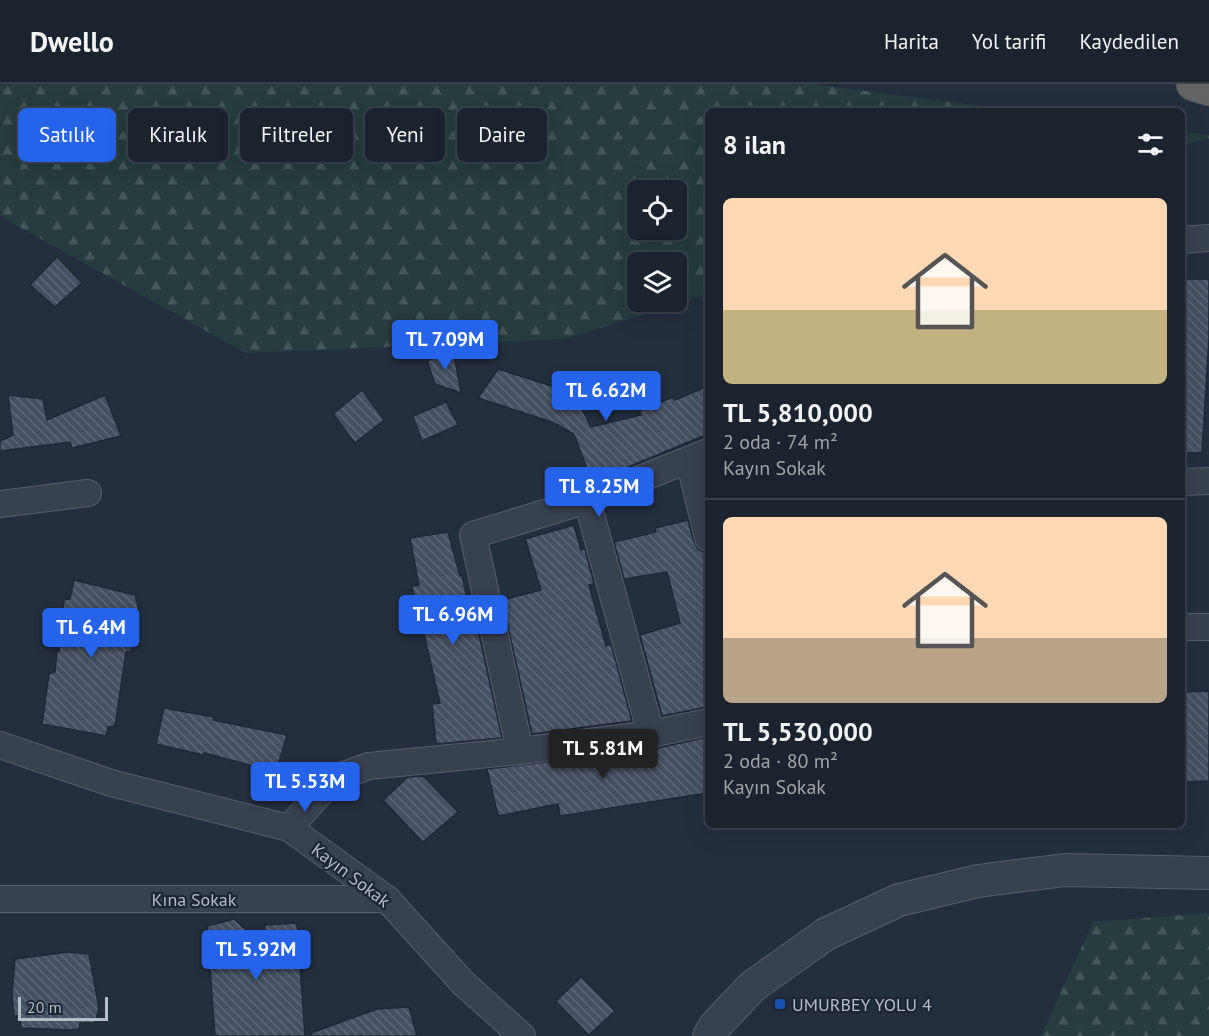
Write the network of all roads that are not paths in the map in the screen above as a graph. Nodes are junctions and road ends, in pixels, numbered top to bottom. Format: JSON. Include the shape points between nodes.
{"nodes":[{"id":1,"x":1194,"y":84,"type":"edge"},
{"id":2,"x":1209,"y":88,"type":"edge"},
{"id":3,"x":1209,"y":238,"type":"edge"},
{"id":4,"x":1185,"y":240,"type":"edge"},
{"id":5,"x":698,"y":456,"type":"edge"},
{"id":6,"x":1209,"y":481,"type":"edge"},
{"id":7,"x":1185,"y":482,"type":"edge"},
{"id":8,"x":88,"y":493,"type":"dead end"},
{"id":9,"x":587,"y":500,"type":"junction"},
{"id":10,"x":0,"y":504,"type":"edge"},
{"id":11,"x":705,"y":513,"type":"edge"},
{"id":12,"x":1185,"y":627,"type":"edge"},
{"id":13,"x":1209,"y":627,"type":"edge"},
{"id":14,"x":705,"y":723,"type":"edge"},
{"id":15,"x":651,"y":734,"type":"junction"},
{"id":16,"x":0,"y":745,"type":"edge"},
{"id":17,"x":520,"y":751,"type":"junction"},
{"id":18,"x":289,"y":828,"type":"junction"},
{"id":19,"x":1209,"y":873,"type":"edge"},
{"id":20,"x":0,"y":899,"type":"edge"},
{"id":21,"x":387,"y":899,"type":"junction"},
{"id":22,"x":522,"y":1036,"type":"edge"},
{"id":23,"x":709,"y":1036,"type":"edge"}],
"edges":[{"from":1,"to":2,"type":"highway"},
{"from":3,"to":4,"type":"street"},
{"from":5,"to":9,"type":"street"},
{"from":5,"to":11,"type":"street"},
{"from":6,"to":7,"type":"street"},
{"from":8,"to":10,"type":"street"},
{"from":9,"to":15,"type":"street"},
{"from":9,"to":17,"type":"street","via":[[472,535]]},
{"from":12,"to":13,"type":"street"},
{"from":14,"to":15,"type":"street"},
{"from":15,"to":17,"type":"street"},
{"from":16,"to":18,"type":"street","name":"Kayın Sokak","via":[[111,783]]},
{"from":17,"to":18,"type":"street","via":[[369,766],[344,775],[323,790]]},
{"from":18,"to":21,"type":"street","name":"Kayın Sokak"},
{"from":19,"to":23,"type":"street","via":[[1065,870],[978,881],[899,900],[826,934],[753,986]]},
{"from":20,"to":21,"type":"street","name":"Kına Sokak"},
{"from":21,"to":22,"type":"street","name":"Kayın Sokak","via":[[463,983]]}]}
